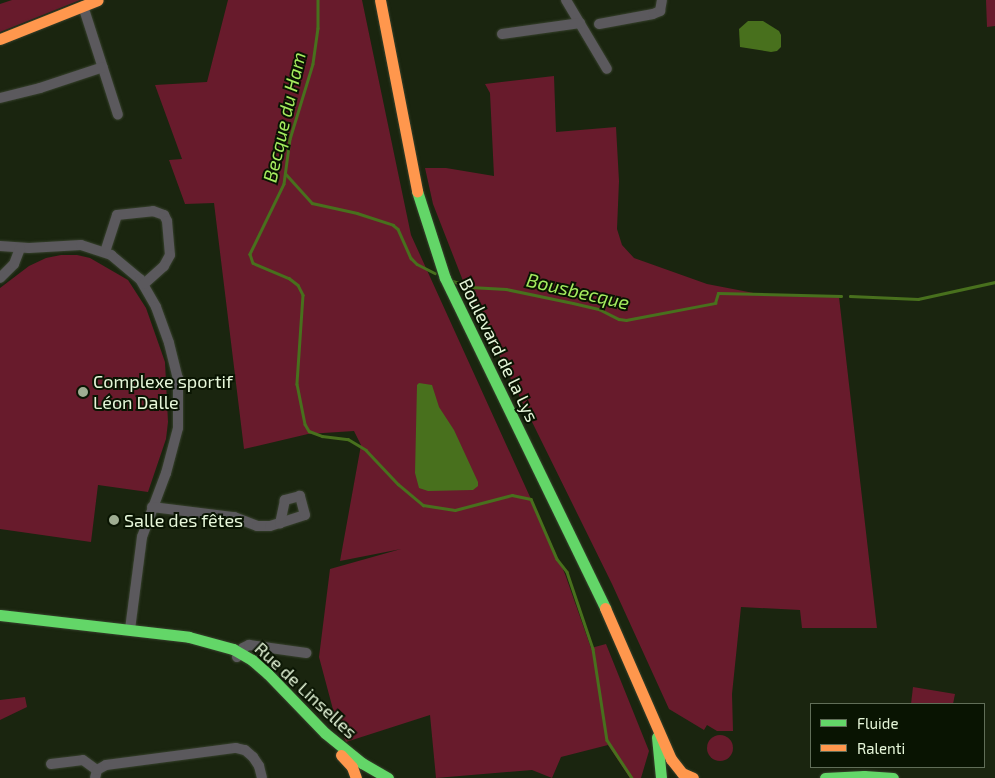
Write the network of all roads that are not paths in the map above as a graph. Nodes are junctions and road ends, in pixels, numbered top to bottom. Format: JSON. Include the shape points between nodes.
{"nodes":[{"id":1,"x":98,"y":0,"type":"edge"},
{"id":2,"x":566,"y":0,"type":"edge"},
{"id":3,"x":662,"y":0,"type":"edge"},
{"id":4,"x":380,"y":2,"type":"edge"},
{"id":5,"x":83,"y":6,"type":"junction"},
{"id":6,"x":580,"y":23,"type":"junction"},
{"id":7,"x":599,"y":24,"type":"dead end"},
{"id":8,"x":502,"y":34,"type":"dead end"},
{"id":9,"x":0,"y":39,"type":"edge"},
{"id":10,"x":103,"y":67,"type":"junction"},
{"id":11,"x":607,"y":69,"type":"dead end"},
{"id":12,"x":0,"y":98,"type":"edge"},
{"id":13,"x":118,"y":115,"type":"dead end"},
{"id":14,"x":0,"y":246,"type":"edge"},
{"id":15,"x":20,"y":248,"type":"junction"},
{"id":16,"x":105,"y":252,"type":"junction"},
{"id":17,"x":0,"y":278,"type":"edge"},
{"id":18,"x":144,"y":284,"type":"junction"},
{"id":19,"x":152,"y":507,"type":"junction"},
{"id":20,"x":280,"y":523,"type":"dead end"},
{"id":21,"x":0,"y":615,"type":"edge"},
{"id":22,"x":130,"y":629,"type":"junction"},
{"id":23,"x":306,"y":653,"type":"dead end"},
{"id":24,"x":238,"y":655,"type":"junction"},
{"id":25,"x":642,"y":691,"type":"junction"},
{"id":26,"x":51,"y":764,"type":"dead end"},
{"id":27,"x":377,"y":771,"type":"junction"},
{"id":28,"x":96,"y":774,"type":"edge"},
{"id":29,"x":262,"y":778,"type":"edge"},
{"id":30,"x":357,"y":778,"type":"edge"},
{"id":31,"x":388,"y":778,"type":"edge"},
{"id":32,"x":660,"y":778,"type":"edge"},
{"id":33,"x":676,"y":778,"type":"edge"},
{"id":34,"x":693,"y":778,"type":"edge"},
{"id":35,"x":825,"y":778,"type":"edge"},
{"id":36,"x":893,"y":778,"type":"edge"}],
"edges":[{"from":1,"to":5,"type":"main road"},
{"from":2,"to":6,"type":"street"},
{"from":3,"to":7,"type":"street","via":[[660,11]]},
{"from":4,"to":25,"type":"main road","name":"Boulevard de la Lys","via":[[417,191],[443,273],[614,626]]},
{"from":5,"to":9,"type":"main road"},
{"from":5,"to":10,"type":"street"},
{"from":6,"to":8,"type":"street"},
{"from":6,"to":11,"type":"street"},
{"from":10,"to":12,"type":"street"},
{"from":10,"to":13,"type":"street"},
{"from":14,"to":15,"type":"street"},
{"from":15,"to":16,"type":"street","via":[[75,245]]},
{"from":15,"to":17,"type":"street","via":[[14,264]]},
{"from":16,"to":18,"type":"street","via":[[133,271]]},
{"from":16,"to":18,"type":"street","via":[[117,215],[153,211],[164,215],[170,255],[164,266]]},
{"from":18,"to":19,"type":"street","via":[[172,350],[179,394],[175,443]]},
{"from":19,"to":20,"type":"street","via":[[234,517],[257,526]]},
{"from":19,"to":22,"type":"street","via":[[141,543]]},
{"from":21,"to":22,"type":"main road","name":"Rue de Linselles"},
{"from":22,"to":24,"type":"main road","name":"Rue de Linselles","via":[[208,641]]},
{"from":23,"to":24,"type":"street","via":[[249,646]]},
{"from":24,"to":27,"type":"main road","name":"Rue de Linselles","via":[[268,674],[325,733]]},
{"from":24,"to":30,"type":"main road","name":"Rue de Linselles","via":[[309,728],[343,756]]},
{"from":25,"to":32,"type":"main road","name":"Boulevard de la Lys","via":[[657,739]]},
{"from":25,"to":34,"type":"main road","name":"Boulevard de la Lys","via":[[673,762],[682,773]]},
{"from":26,"to":28,"type":"street","via":[[83,760]]},
{"from":27,"to":30,"type":"main road","via":[[366,772]]},
{"from":27,"to":31,"type":"main road","name":"Rue de Linselles"},
{"from":28,"to":29,"type":"street","via":[[106,765],[232,748],[242,749],[253,757]]},
{"from":33,"to":34,"type":"main road"},
{"from":35,"to":36,"type":"main road"}]}
